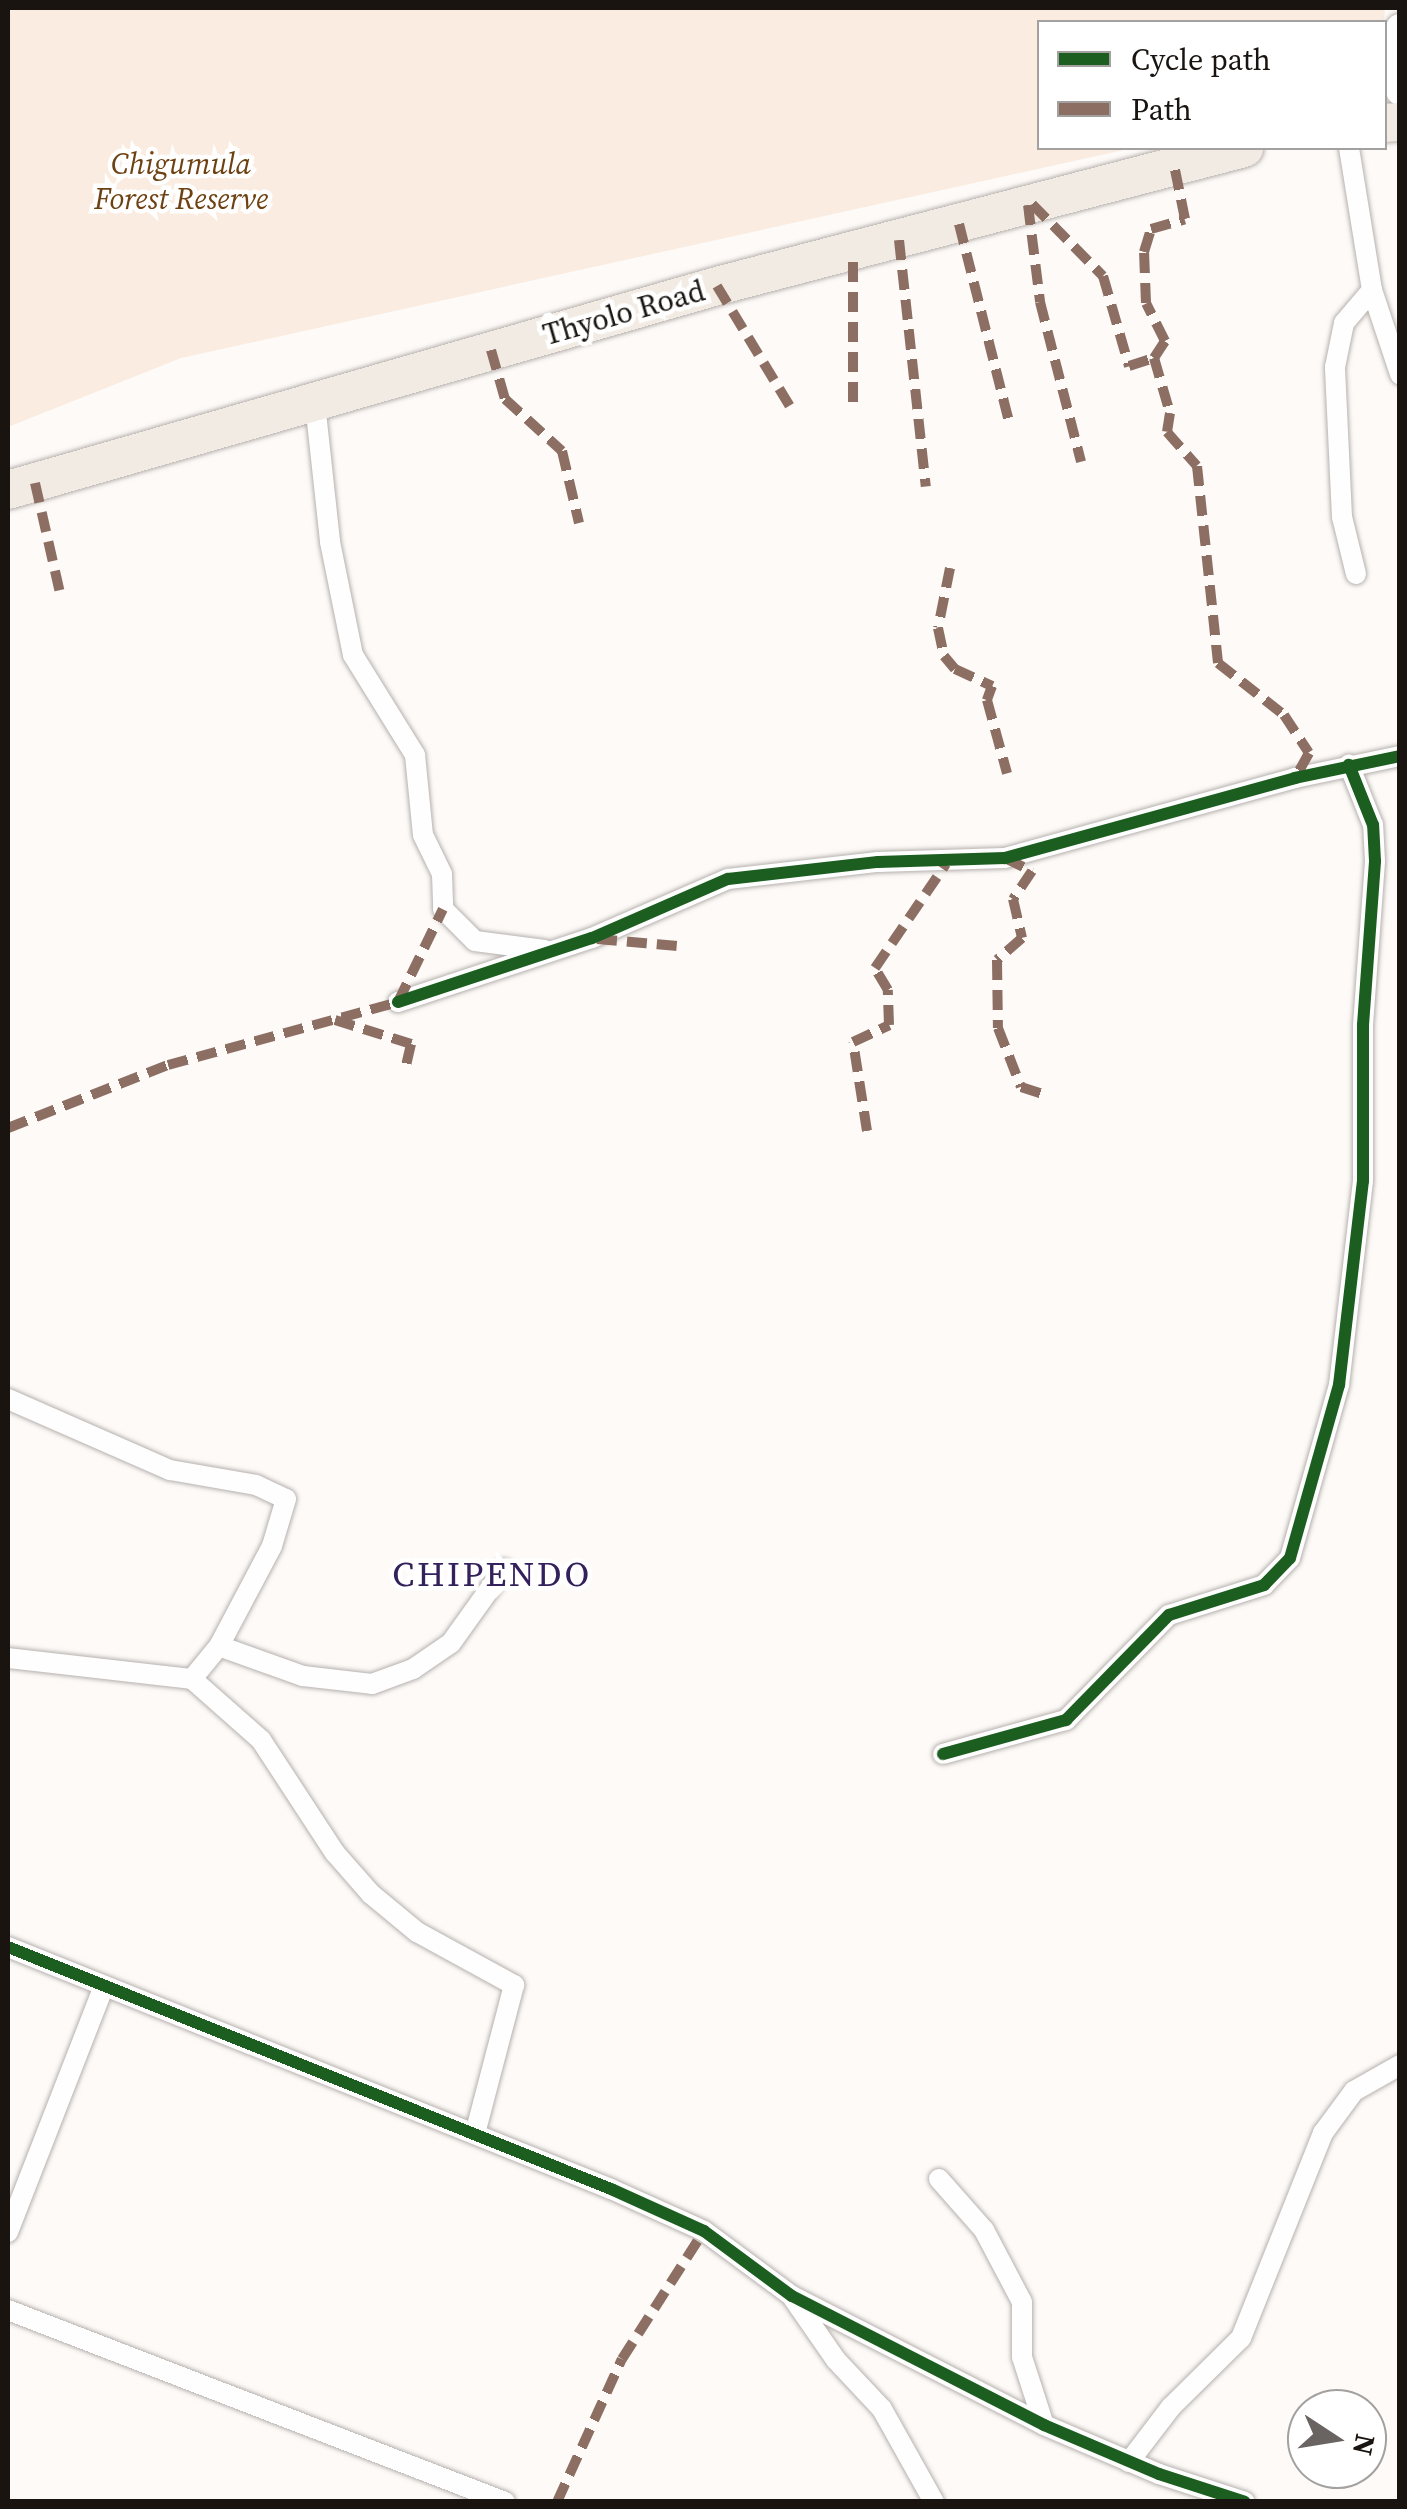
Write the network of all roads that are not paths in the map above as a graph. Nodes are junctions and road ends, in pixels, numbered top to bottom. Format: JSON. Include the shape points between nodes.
{"nodes":[{"id":1,"x":1400,"y":28,"type":"edge"},
{"id":2,"x":1397,"y":60,"type":"edge"},
{"id":3,"x":1400,"y":91,"type":"edge"},
{"id":4,"x":1236,"y":150,"type":"edge"},
{"id":5,"x":1349,"y":150,"type":"edge"},
{"id":6,"x":1372,"y":290,"type":"junction"},
{"id":7,"x":1400,"y":374,"type":"edge"},
{"id":8,"x":315,"y":402,"type":"junction"},
{"id":9,"x":8,"y":490,"type":"edge"},
{"id":10,"x":1356,"y":574,"type":"dead end"},
{"id":11,"x":1400,"y":756,"type":"edge"},
{"id":12,"x":1349,"y":765,"type":"junction"},
{"id":13,"x":550,"y":951,"type":"junction"},
{"id":14,"x":398,"y":1002,"type":"dead end"},
{"id":15,"x":8,"y":1399,"type":"edge"},
{"id":16,"x":504,"y":1569,"type":"dead end"},
{"id":17,"x":219,"y":1646,"type":"junction"},
{"id":18,"x":8,"y":1658,"type":"edge"},
{"id":19,"x":192,"y":1680,"type":"junction"},
{"id":20,"x":943,"y":1754,"type":"dead end"},
{"id":21,"x":8,"y":1946,"type":"edge"},
{"id":22,"x":104,"y":1986,"type":"junction"},
{"id":23,"x":1400,"y":2065,"type":"edge"},
{"id":24,"x":474,"y":2134,"type":"junction"},
{"id":25,"x":939,"y":2179,"type":"dead end"},
{"id":26,"x":8,"y":2232,"type":"edge"},
{"id":27,"x":792,"y":2296,"type":"junction"},
{"id":28,"x":8,"y":2310,"type":"edge"},
{"id":29,"x":1044,"y":2425,"type":"junction"},
{"id":30,"x":1130,"y":2462,"type":"junction"},
{"id":31,"x":505,"y":2502,"type":"edge"},
{"id":32,"x":934,"y":2502,"type":"edge"},
{"id":33,"x":1244,"y":2502,"type":"edge"}],
"edges":[{"from":1,"to":2,"type":"street"},
{"from":2,"to":3,"type":"street"},
{"from":4,"to":8,"type":"highway","name":"Thyolo Road","via":[[717,286]]},
{"from":5,"to":6,"type":"street"},
{"from":6,"to":7,"type":"street"},
{"from":6,"to":10,"type":"street","via":[[1344,323],[1335,380],[1342,516]]},
{"from":8,"to":9,"type":"highway","name":"Thyolo Road"},
{"from":8,"to":13,"type":"street","via":[[330,542],[353,655],[414,755],[424,835],[442,874],[442,909],[474,940]]},
{"from":11,"to":12,"type":"street"},
{"from":12,"to":13,"type":"street","via":[[1005,858],[878,862],[728,878]]},
{"from":12,"to":20,"type":"street","via":[[1372,826],[1375,861],[1363,1025],[1364,1181],[1339,1385],[1290,1558],[1264,1585],[1169,1614],[1066,1720]]},
{"from":13,"to":14,"type":"street"},
{"from":15,"to":17,"type":"street","via":[[170,1470],[256,1485],[286,1499],[272,1546]]},
{"from":16,"to":17,"type":"street","via":[[451,1643],[413,1669],[372,1684],[303,1676]]},
{"from":17,"to":19,"type":"street"},
{"from":18,"to":19,"type":"street"},
{"from":19,"to":24,"type":"street","via":[[261,1740],[335,1853],[371,1894],[417,1932],[514,1986]]},
{"from":21,"to":22,"type":"street"},
{"from":22,"to":24,"type":"street"},
{"from":22,"to":26,"type":"street"},
{"from":23,"to":30,"type":"street","via":[[1354,2091],[1323,2133],[1241,2338],[1171,2407]]},
{"from":24,"to":27,"type":"street","via":[[704,2231]]},
{"from":25,"to":29,"type":"street","via":[[984,2230],[1022,2302],[1022,2357]]},
{"from":27,"to":29,"type":"street"},
{"from":27,"to":32,"type":"street","via":[[836,2360],[876,2401]]},
{"from":28,"to":31,"type":"street"},
{"from":29,"to":30,"type":"street"},
{"from":30,"to":33,"type":"street"}]}
